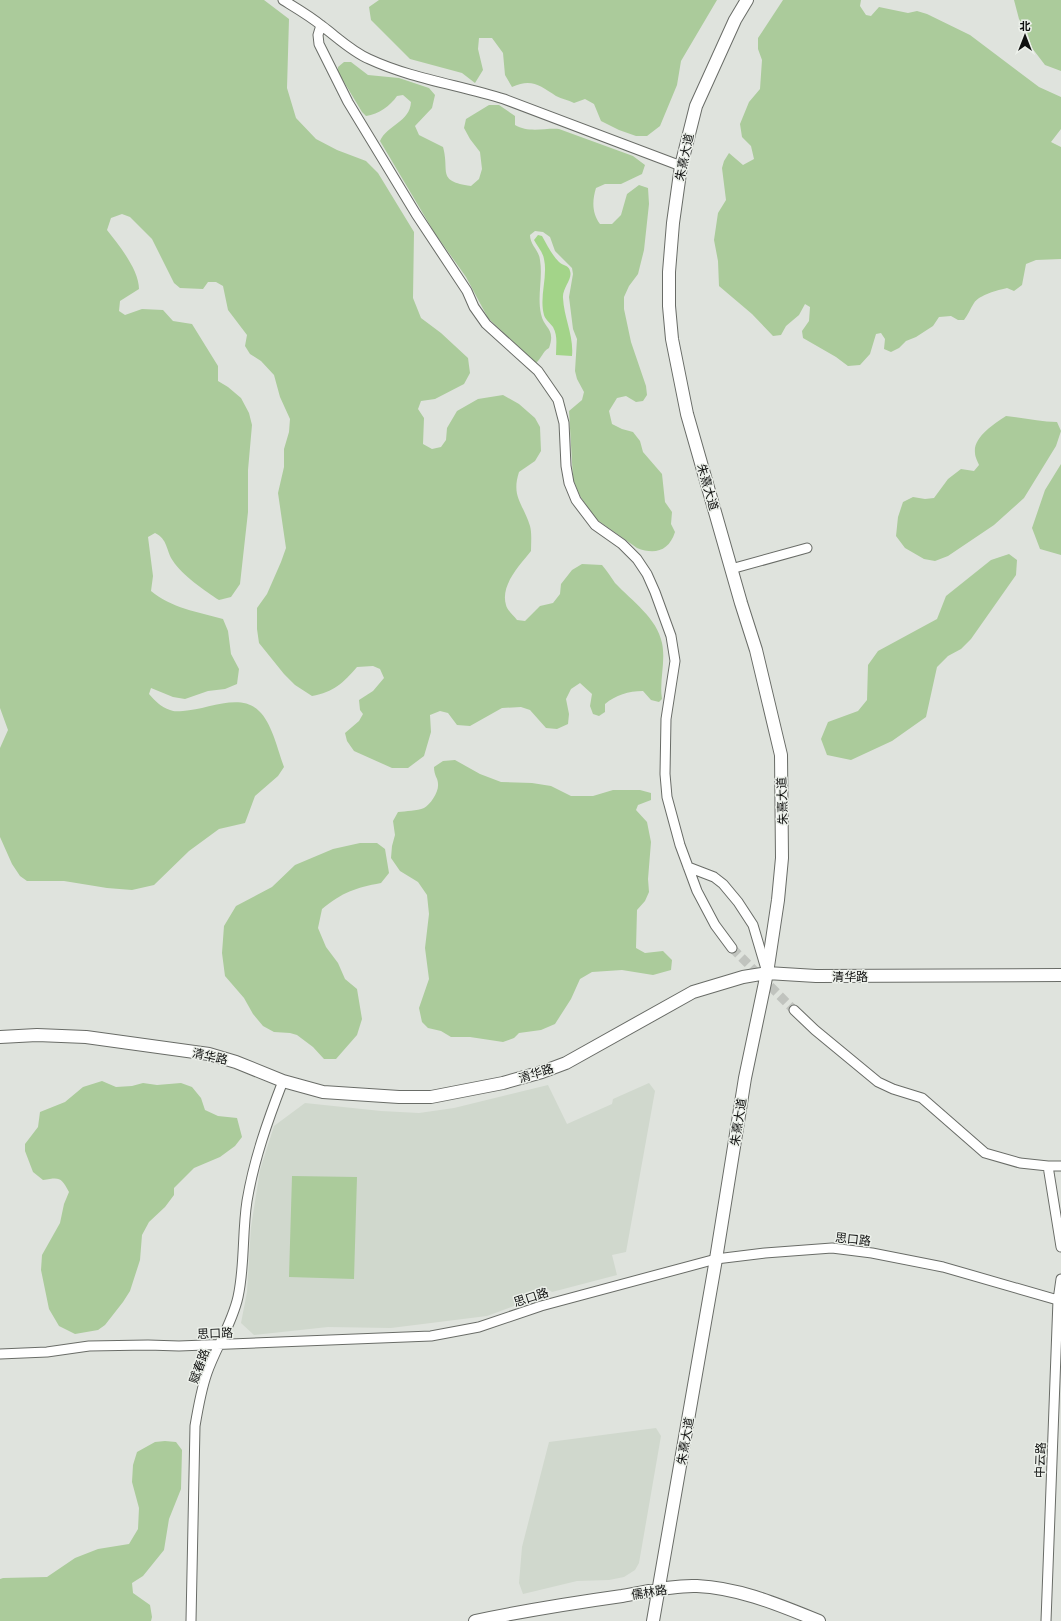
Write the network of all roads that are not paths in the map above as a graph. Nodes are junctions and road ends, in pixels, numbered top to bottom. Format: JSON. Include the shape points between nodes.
{"nodes":[{"id":1,"x":283,"y":0,"type":"edge"},
{"id":2,"x":747,"y":0,"type":"edge"},
{"id":3,"x":321,"y":25,"type":"junction"},
{"id":4,"x":681,"y":166,"type":"junction"},
{"id":5,"x":807,"y":548,"type":"dead end"},
{"id":6,"x":731,"y":569,"type":"junction"},
{"id":7,"x":688,"y":867,"type":"junction"},
{"id":8,"x":732,"y":948,"type":"tunnel mouth"},
{"id":9,"x":767,"y":973,"type":"junction"},
{"id":10,"x":1061,"y":975,"type":"edge"},
{"id":11,"x":794,"y":1010,"type":"tunnel mouth"},
{"id":12,"x":0,"y":1037,"type":"edge"},
{"id":13,"x":282,"y":1081,"type":"junction"},
{"id":14,"x":1048,"y":1166,"type":"junction"},
{"id":15,"x":1061,"y":1166,"type":"edge"},
{"id":16,"x":1061,"y":1247,"type":"edge"},
{"id":17,"x":716,"y":1259,"type":"junction"},
{"id":18,"x":1061,"y":1279,"type":"edge"},
{"id":19,"x":1059,"y":1301,"type":"edge"},
{"id":20,"x":219,"y":1345,"type":"junction"},
{"id":21,"x":0,"y":1354,"type":"edge"},
{"id":22,"x":659,"y":1589,"type":"junction"},
{"id":23,"x":191,"y":1621,"type":"edge"},
{"id":24,"x":475,"y":1621,"type":"edge"},
{"id":25,"x":653,"y":1621,"type":"edge"},
{"id":26,"x":819,"y":1621,"type":"edge"},
{"id":27,"x":1046,"y":1621,"type":"edge"}],
"edges":[{"from":1,"to":3,"type":"street"},
{"from":2,"to":4,"type":"main road","name":"朱熹大道","via":[[735,20],[696,106]]},
{"from":3,"to":4,"type":"street","via":[[356,52],[388,67],[504,99]]},
{"from":3,"to":7,"type":"street","via":[[319,44],[348,102],[416,214],[467,291],[480,317],[538,371],[558,400],[564,423],[568,478],[576,500],[595,525],[622,544],[647,574],[674,646],[675,660],[666,720],[665,774],[667,797]]},
{"from":4,"to":6,"type":"main road","name":"朱熹大道","via":[[672,223],[669,264],[672,339],[687,414]]},
{"from":5,"to":6,"type":"street"},
{"from":6,"to":9,"type":"main road","name":"朱熹大道","via":[[756,650],[781,755],[782,858]]},
{"from":7,"to":8,"type":"street","via":[[715,925]]},
{"from":7,"to":9,"type":"street","via":[[714,877],[738,902],[753,925]]},
{"from":9,"to":10,"type":"main road","name":"清华路","via":[[816,976]]},
{"from":9,"to":13,"type":"main road","name":"清华路","via":[[730,980],[693,992],[566,1062],[503,1083],[431,1097],[399,1097],[323,1092]]},
{"from":9,"to":17,"type":"main road","name":"朱熹大道","via":[[745,1078]]},
{"from":11,"to":14,"type":"street","via":[[878,1082],[922,1098],[984,1153],[1020,1163]]},
{"from":12,"to":13,"type":"main road","name":"清华路","via":[[86,1037],[209,1054]]},
{"from":13,"to":20,"type":"street","name":"赋春路","via":[[258,1151],[248,1200],[244,1260],[238,1297],[231,1322]]},
{"from":14,"to":15,"type":"street"},
{"from":14,"to":16,"type":"street"},
{"from":17,"to":19,"type":"street","name":"思口路","via":[[832,1248],[872,1253],[943,1268]]},
{"from":17,"to":20,"type":"street","name":"思口路","via":[[541,1306],[479,1327],[431,1336]]},
{"from":17,"to":22,"type":"main road","name":"朱熹大道"},
{"from":18,"to":19,"type":"street","name":"中云路"},
{"from":19,"to":27,"type":"street","name":"中云路"},
{"from":20,"to":21,"type":"street","name":"思口路","via":[[89,1346],[47,1352]]},
{"from":20,"to":23,"type":"street","name":"赋春路","via":[[199,1402],[195,1426]]},
{"from":22,"to":24,"type":"main road","name":"儒林路"},
{"from":22,"to":25,"type":"main road","name":"朱熹大道"},
{"from":22,"to":26,"type":"main road","name":"儒林路","via":[[696,1586],[736,1592],[761,1598]]}]}
